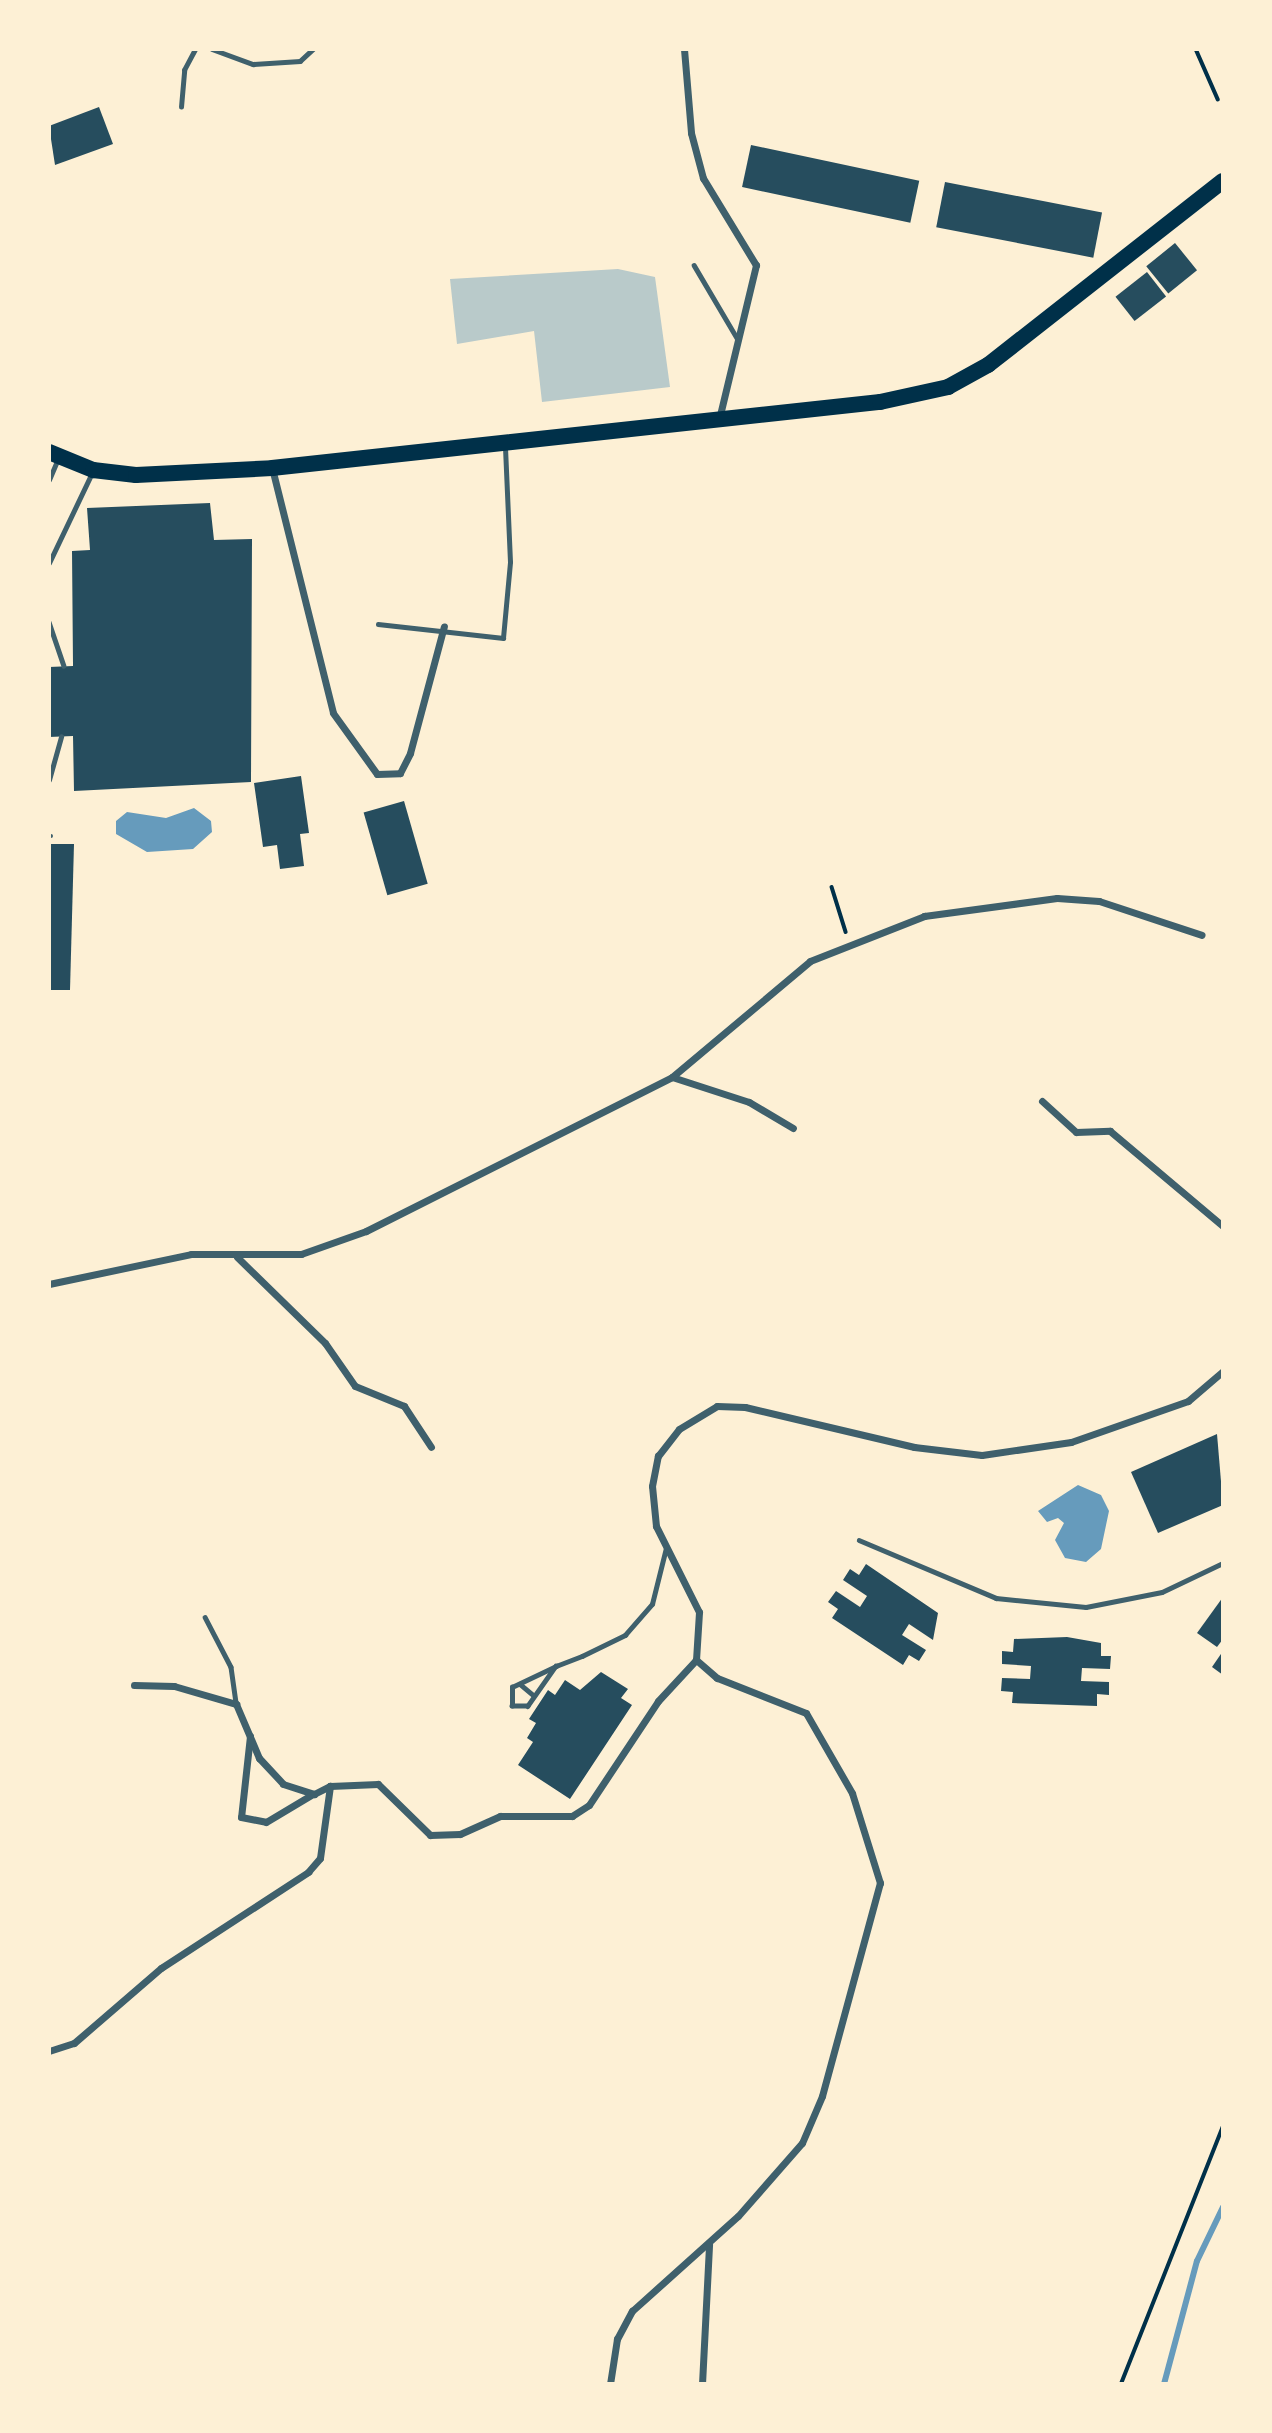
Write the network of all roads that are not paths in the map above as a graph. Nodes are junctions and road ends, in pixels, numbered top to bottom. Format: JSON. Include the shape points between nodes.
{"nodes":[{"id":1,"x":195,"y":49,"type":"edge"},
{"id":2,"x":212,"y":49,"type":"edge"},
{"id":3,"x":313,"y":49,"type":"edge"},
{"id":4,"x":684,"y":49,"type":"edge"},
{"id":5,"x":181,"y":107,"type":"dead end"},
{"id":6,"x":1223,"y":181,"type":"edge"},
{"id":7,"x":694,"y":265,"type":"dead end"},
{"id":8,"x":737,"y":338,"type":"junction"},
{"id":9,"x":719,"y":420,"type":"junction"},
{"id":10,"x":505,"y":441,"type":"junction"},
{"id":11,"x":54,"y":454,"type":"edge"},
{"id":12,"x":272,"y":468,"type":"junction"},
{"id":13,"x":93,"y":470,"type":"junction"},
{"id":14,"x":49,"y":480,"type":"edge"},
{"id":15,"x":49,"y":564,"type":"edge"},
{"id":16,"x":49,"y":622,"type":"edge"},
{"id":17,"x":378,"y":624,"type":"dead end"},
{"id":18,"x":444,"y":626,"type":"junction"},
{"id":19,"x":64,"y":666,"type":"dead end"},
{"id":20,"x":61,"y":737,"type":"dead end"},
{"id":21,"x":49,"y":780,"type":"edge"},
{"id":22,"x":1202,"y":935,"type":"dead end"},
{"id":23,"x":672,"y":1077,"type":"junction"},
{"id":24,"x":1042,"y":1101,"type":"dead end"},
{"id":25,"x":793,"y":1128,"type":"dead end"},
{"id":26,"x":1223,"y":1226,"type":"edge"},
{"id":27,"x":237,"y":1257,"type":"junction"},
{"id":28,"x":49,"y":1284,"type":"edge"},
{"id":29,"x":1223,"y":1371,"type":"edge"},
{"id":30,"x":431,"y":1447,"type":"dead end"},
{"id":31,"x":859,"y":1540,"type":"dead end"},
{"id":32,"x":666,"y":1545,"type":"junction"},
{"id":33,"x":1223,"y":1563,"type":"edge"},
{"id":34,"x":205,"y":1616,"type":"dead end"},
{"id":35,"x":696,"y":1660,"type":"junction"},
{"id":36,"x":556,"y":1665,"type":"junction"},
{"id":37,"x":519,"y":1684,"type":"junction"},
{"id":38,"x":134,"y":1685,"type":"dead end"},
{"id":39,"x":533,"y":1695,"type":"junction"},
{"id":40,"x":236,"y":1704,"type":"junction"},
{"id":41,"x":250,"y":1733,"type":"junction"},
{"id":42,"x":331,"y":1786,"type":"junction"},
{"id":43,"x":314,"y":1794,"type":"junction"},
{"id":44,"x":49,"y":2051,"type":"edge"},
{"id":45,"x":709,"y":2244,"type":"junction"},
{"id":46,"x":610,"y":2384,"type":"edge"},
{"id":47,"x":702,"y":2384,"type":"edge"}],
"edges":[{"from":1,"to":5,"type":"lane","via":[[184,70]]},
{"from":2,"to":3,"type":"lane","via":[[253,64],[300,61]]},
{"from":4,"to":8,"type":"street","via":[[691,133],[703,178],[755,265]]},
{"from":6,"to":9,"type":"main road","via":[[988,365],[948,387],[880,402]]},
{"from":7,"to":8,"type":"lane"},
{"from":8,"to":9,"type":"street"},
{"from":9,"to":10,"type":"main road"},
{"from":10,"to":12,"type":"main road"},
{"from":10,"to":18,"type":"lane","via":[[510,562],[503,638]]},
{"from":11,"to":13,"type":"main road"},
{"from":11,"to":14,"type":"lane"},
{"from":12,"to":13,"type":"main road","via":[[136,475]]},
{"from":12,"to":18,"type":"street","via":[[333,713],[377,774],[400,774],[410,753]]},
{"from":13,"to":15,"type":"lane"},
{"from":16,"to":19,"type":"lane"},
{"from":17,"to":18,"type":"lane"},
{"from":20,"to":21,"type":"lane"},
{"from":22,"to":23,"type":"street","via":[[1099,901],[1057,898],[924,916],[849,941],[810,961]]},
{"from":23,"to":25,"type":"street","via":[[749,1102]]},
{"from":23,"to":27,"type":"street","via":[[366,1231],[301,1254]]},
{"from":24,"to":26,"type":"street","via":[[1076,1132],[1110,1131]]},
{"from":27,"to":28,"type":"street","via":[[191,1254]]},
{"from":27,"to":30,"type":"street","via":[[325,1343],[355,1386],[404,1406]]},
{"from":29,"to":32,"type":"street","via":[[1188,1401],[1071,1442],[982,1455],[717,1406],[678,1429],[658,1456],[656,1526]]},
{"from":31,"to":33,"type":"lane","via":[[996,1598],[1086,1607],[1162,1592]]},
{"from":32,"to":35,"type":"street","via":[[699,1612]]},
{"from":32,"to":36,"type":"lane","via":[[652,1604],[625,1635]]},
{"from":34,"to":40,"type":"lane","via":[[231,1667]]},
{"from":35,"to":42,"type":"street","via":[[658,1701],[589,1805],[572,1816],[500,1816],[460,1834],[430,1835],[379,1784]]},
{"from":35,"to":45,"type":"street","via":[[717,1678],[806,1713],[852,1793],[880,1883],[822,2096],[802,2143]]},
{"from":36,"to":37,"type":"lane"},
{"from":36,"to":39,"type":"lane"},
{"from":37,"to":39,"type":"lane"},
{"from":37,"to":39,"type":"lane","via":[[508,1694],[512,1706],[524,1709]]},
{"from":38,"to":40,"type":"street","via":[[174,1686]]},
{"from":40,"to":41,"type":"street"},
{"from":41,"to":43,"type":"street","via":[[270,1773]]},
{"from":41,"to":43,"type":"street","via":[[241,1817],[266,1822]]},
{"from":42,"to":43,"type":"street"},
{"from":42,"to":44,"type":"street","via":[[320,1858],[308,1872],[161,1968],[74,2043]]},
{"from":45,"to":46,"type":"street","via":[[632,2311],[617,2339]]},
{"from":45,"to":47,"type":"street"}]}
